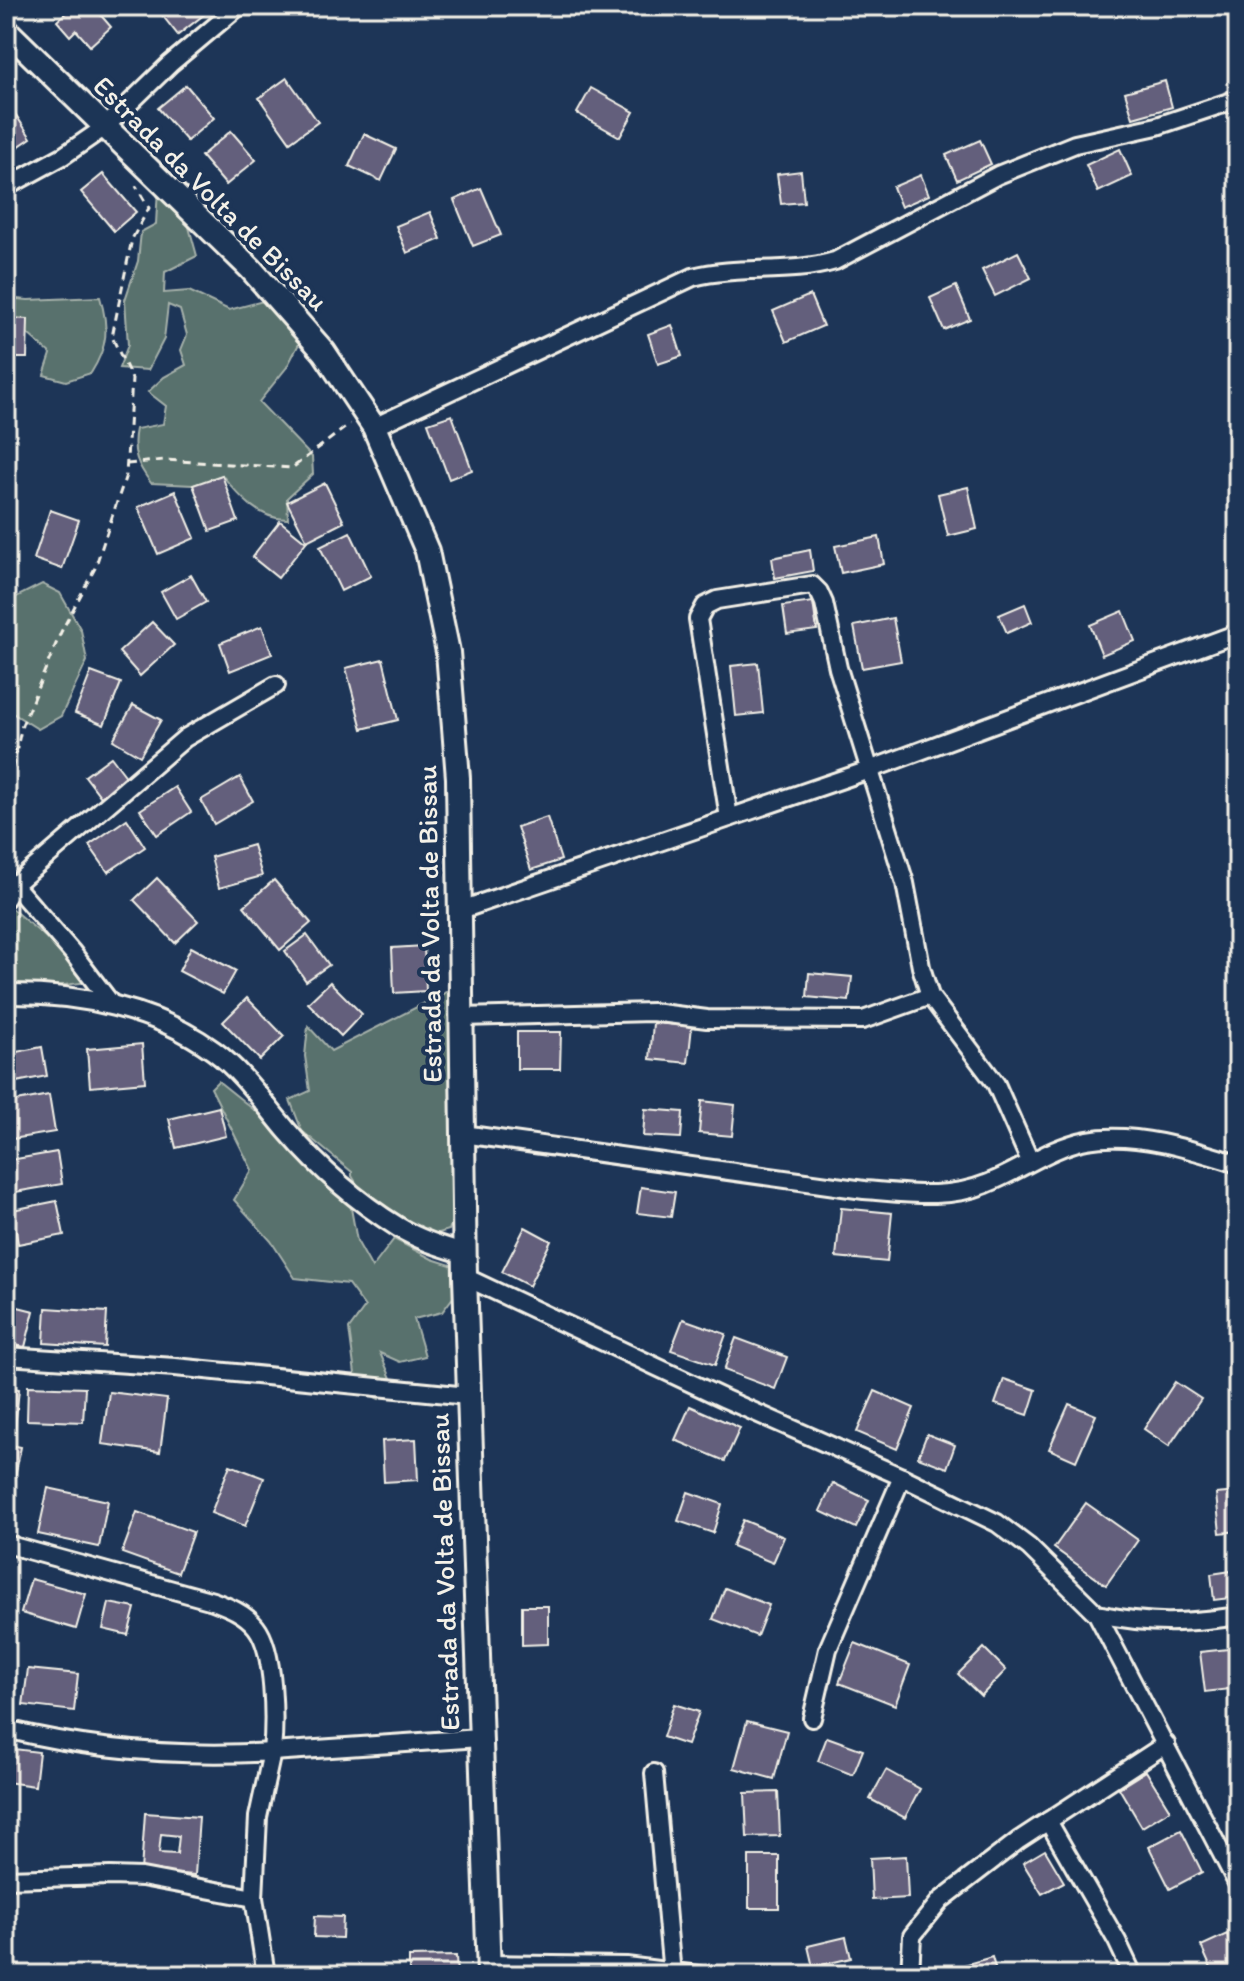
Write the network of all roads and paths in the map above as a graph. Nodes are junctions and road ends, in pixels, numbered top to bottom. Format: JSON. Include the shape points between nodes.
{"nodes":[{"id":1,"x":239,"y":6,"type":"edge"},
{"id":2,"x":6,"y":30,"type":"edge"},
{"id":3,"x":1238,"y":99,"type":"edge"},
{"id":4,"x":105,"y":127,"type":"junction"},
{"id":5,"x":136,"y":158,"type":"junction"},
{"id":6,"x":6,"y":187,"type":"edge"},
{"id":7,"x":370,"y":420,"type":"junction"},
{"id":8,"x":127,"y":464,"type":"junction"},
{"id":9,"x":1238,"y":633,"type":"edge"},
{"id":10,"x":276,"y":685,"type":"dead end"},
{"id":11,"x":869,"y":770,"type":"junction"},
{"id":12,"x":729,"y":818,"type":"junction"},
{"id":13,"x":9,"y":889,"type":"edge"},
{"id":14,"x":461,"y":910,"type":"junction"},
{"id":15,"x":6,"y":994,"type":"edge"},
{"id":16,"x":930,"y":996,"type":"junction"},
{"id":17,"x":113,"y":1006,"type":"junction"},
{"id":18,"x":462,"y":1017,"type":"junction"},
{"id":19,"x":463,"y":1134,"type":"junction"},
{"id":20,"x":1030,"y":1161,"type":"junction"},
{"id":21,"x":1238,"y":1164,"type":"edge"},
{"id":22,"x":6,"y":1221,"type":"edge"},
{"id":23,"x":11,"y":1249,"type":"dead end"},
{"id":24,"x":465,"y":1266,"type":"junction"},
{"id":25,"x":6,"y":1356,"type":"edge"},
{"id":26,"x":468,"y":1396,"type":"junction"},
{"id":27,"x":902,"y":1477,"type":"junction"},
{"id":28,"x":6,"y":1544,"type":"edge"},
{"id":29,"x":1097,"y":1614,"type":"junction"},
{"id":30,"x":1238,"y":1616,"type":"edge"},
{"id":31,"x":812,"y":1718,"type":"dead end"},
{"id":32,"x":6,"y":1729,"type":"edge"},
{"id":33,"x":480,"y":1738,"type":"junction"},
{"id":34,"x":1166,"y":1744,"type":"junction"},
{"id":35,"x":272,"y":1752,"type":"junction"},
{"id":36,"x":654,"y":1773,"type":"dead end"},
{"id":37,"x":1048,"y":1821,"type":"junction"},
{"id":38,"x":6,"y":1879,"type":"edge"},
{"id":39,"x":1238,"y":1885,"type":"edge"},
{"id":40,"x":254,"y":1898,"type":"junction"},
{"id":41,"x":489,"y":1970,"type":"edge"},
{"id":42,"x":672,"y":1973,"type":"edge"},
{"id":43,"x":266,"y":1975,"type":"edge"},
{"id":44,"x":698,"y":1975,"type":"edge"},
{"id":45,"x":910,"y":1975,"type":"edge"},
{"id":46,"x":1133,"y":1975,"type":"edge"}],
"edges":[{"from":1,"to":4,"type":"street"},
{"from":2,"to":4,"type":"main road","name":"Estrada da Volta de Bissau"},
{"from":3,"to":7,"type":"street","via":[[1036,159],[835,261],[809,269],[693,277]]},
{"from":4,"to":5,"type":"main road","name":"Estrada da Volta de Bissau"},
{"from":4,"to":6,"type":"street"},
{"from":5,"to":7,"type":"main road","name":"Estrada da Volta de Bissau","via":[[251,269],[324,352]]},
{"from":5,"to":8,"type":"path","via":[[130,177],[149,208],[132,239],[112,337],[132,379]]},
{"from":7,"to":8,"type":"path","via":[[292,468],[164,460]]},
{"from":7,"to":14,"type":"main road","name":"Estrada da Volta de Bissau","via":[[427,551],[448,652]]},
{"from":8,"to":13,"type":"path","via":[[95,568],[22,725],[10,780]]},
{"from":9,"to":11,"type":"street"},
{"from":10,"to":13,"type":"street","via":[[185,738]]},
{"from":11,"to":12,"type":"street"},
{"from":11,"to":12,"type":"street","via":[[819,592],[812,585],[717,600],[705,606],[698,619]]},
{"from":11,"to":16,"type":"street","via":[[905,883]]},
{"from":12,"to":14,"type":"street"},
{"from":13,"to":17,"type":"street","via":[[72,952]]},
{"from":14,"to":18,"type":"main road","name":"Estrada da Volta de Bissau"},
{"from":15,"to":17,"type":"street"},
{"from":16,"to":18,"type":"street","via":[[863,1020],[707,1019],[652,1012]]},
{"from":16,"to":20,"type":"street","via":[[996,1084]]},
{"from":17,"to":24,"type":"street","via":[[178,1029],[216,1052],[298,1143],[347,1188],[399,1228]]},
{"from":18,"to":19,"type":"main road","name":"Estrada da Volta de Bissau"},
{"from":19,"to":20,"type":"street","via":[[917,1195],[972,1189]]},
{"from":19,"to":24,"type":"main road","name":"Estrada da Volta de Bissau"},
{"from":20,"to":21,"type":"street","via":[[1071,1143],[1113,1138],[1179,1147]]},
{"from":22,"to":23,"type":"path"},
{"from":24,"to":26,"type":"main road","name":"Estrada da Volta de Bissau"},
{"from":24,"to":27,"type":"street","via":[[725,1399]]},
{"from":25,"to":26,"type":"street"},
{"from":26,"to":33,"type":"main road","name":"Estrada da Volta de Bissau"},
{"from":27,"to":29,"type":"street","via":[[997,1523]]},
{"from":27,"to":31,"type":"street","via":[[828,1649]]},
{"from":28,"to":35,"type":"street","via":[[238,1611],[257,1628],[270,1667]]},
{"from":29,"to":30,"type":"street","via":[[1158,1624]]},
{"from":29,"to":34,"type":"street"},
{"from":32,"to":35,"type":"street","via":[[117,1748]]},
{"from":33,"to":35,"type":"street"},
{"from":33,"to":41,"type":"main road","name":"Estrada da Volta de Bissau"},
{"from":34,"to":37,"type":"street"},
{"from":34,"to":39,"type":"street"},
{"from":35,"to":40,"type":"street","via":[[258,1817]]},
{"from":36,"to":42,"type":"street"},
{"from":37,"to":45,"type":"street","via":[[941,1900],[912,1936]]},
{"from":37,"to":46,"type":"street"},
{"from":38,"to":40,"type":"street","via":[[142,1877]]},
{"from":40,"to":43,"type":"street"},
{"from":41,"to":42,"type":"street","via":[[600,1965]]},
{"from":42,"to":44,"type":"street"}]}
